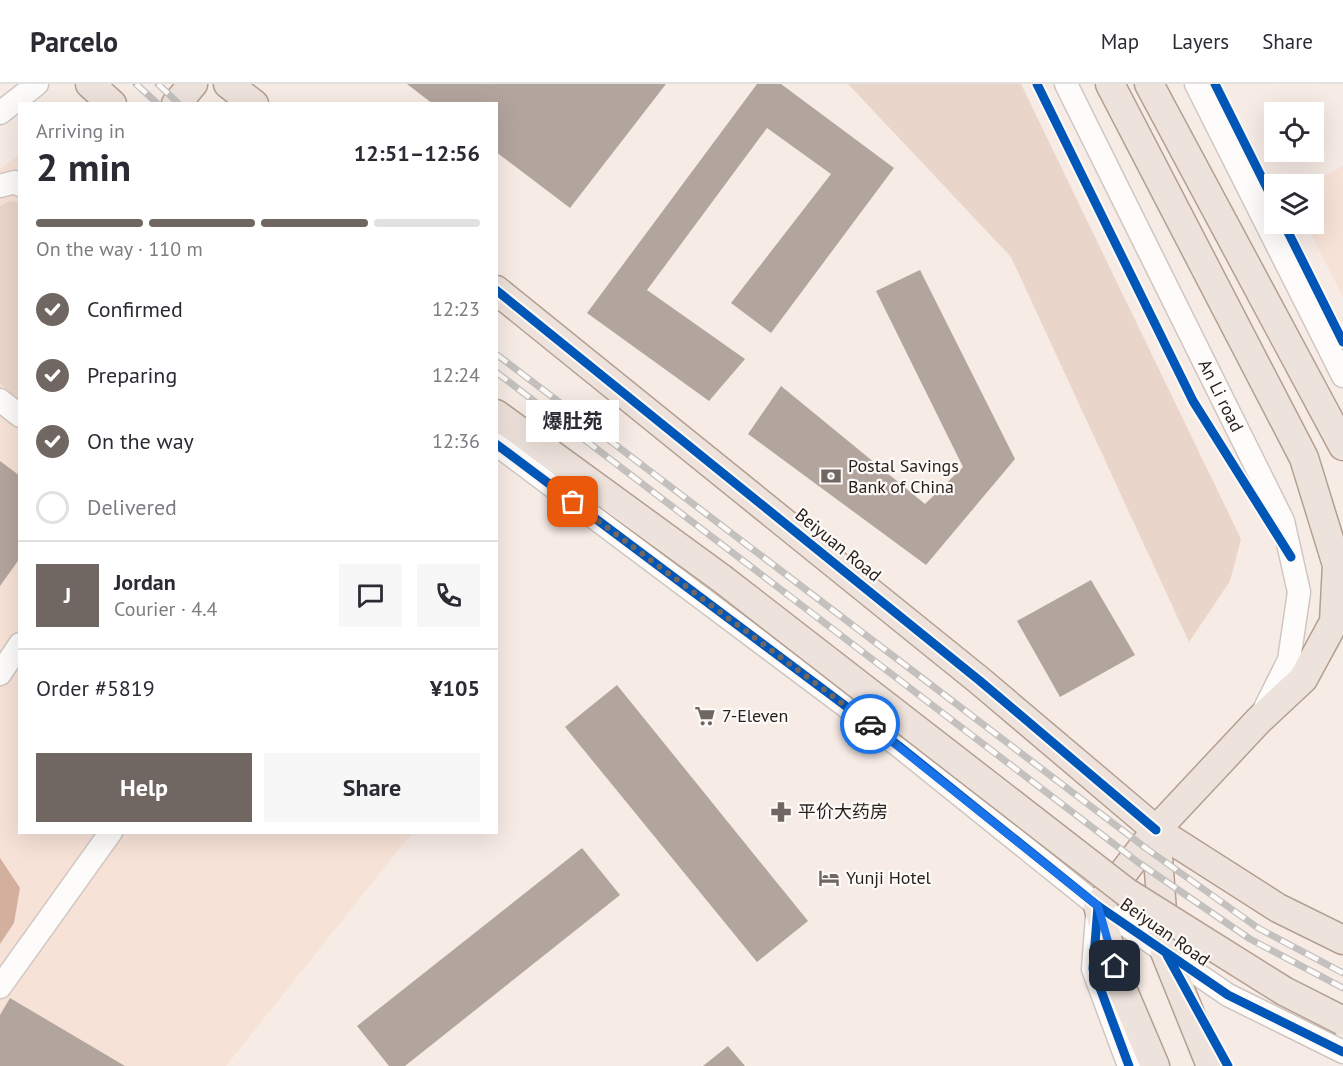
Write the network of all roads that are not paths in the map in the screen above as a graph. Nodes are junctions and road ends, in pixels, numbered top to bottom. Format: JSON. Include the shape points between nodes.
{"nodes":[{"id":1,"x":37,"y":84,"type":"edge"},
{"id":2,"x":90,"y":84,"type":"edge"},
{"id":3,"x":193,"y":84,"type":"edge"},
{"id":4,"x":228,"y":84,"type":"edge"},
{"id":5,"x":1066,"y":84,"type":"edge"},
{"id":6,"x":1110,"y":84,"type":"edge"},
{"id":7,"x":1149,"y":84,"type":"edge"},
{"id":8,"x":1196,"y":84,"type":"edge"},
{"id":9,"x":110,"y":102,"type":"edge"},
{"id":10,"x":178,"y":102,"type":"edge"},
{"id":11,"x":251,"y":102,"type":"edge"},
{"id":12,"x":0,"y":113,"type":"edge"},
{"id":13,"x":18,"y":184,"type":"edge"},
{"id":14,"x":0,"y":186,"type":"edge"},
{"id":15,"x":498,"y":292,"type":"edge"},
{"id":16,"x":1343,"y":376,"type":"edge"},
{"id":17,"x":0,"y":400,"type":"edge"},
{"id":18,"x":18,"y":414,"type":"edge"},
{"id":19,"x":498,"y":415,"type":"edge"},
{"id":20,"x":498,"y":445,"type":"edge"},
{"id":21,"x":1343,"y":446,"type":"edge"},
{"id":22,"x":1304,"y":458,"type":"junction"},
{"id":23,"x":1343,"y":524,"type":"edge"},
{"id":24,"x":18,"y":647,"type":"edge"},
{"id":25,"x":0,"y":674,"type":"edge"},
{"id":26,"x":1259,"y":720,"type":"junction"},
{"id":27,"x":1156,"y":830,"type":"junction"},
{"id":28,"x":110,"y":834,"type":"edge"},
{"id":29,"x":1098,"y":906,"type":"junction"},
{"id":30,"x":1343,"y":940,"type":"edge"},
{"id":31,"x":1165,"y":952,"type":"junction"},
{"id":32,"x":0,"y":987,"type":"edge"},
{"id":33,"x":1343,"y":1021,"type":"edge"},
{"id":34,"x":1343,"y":1052,"type":"edge"},
{"id":35,"x":1129,"y":1066,"type":"edge"},
{"id":36,"x":1155,"y":1066,"type":"edge"},
{"id":37,"x":1211,"y":1066,"type":"edge"}],
"edges":[{"from":1,"to":12,"type":"street"},
{"from":2,"to":9,"type":"main road"},
{"from":3,"to":10,"type":"main road"},
{"from":4,"to":11,"type":"main road"},
{"from":5,"to":26,"type":"street","name":"An Li road","via":[[1283,521],[1299,592],[1289,660]]},
{"from":6,"to":22,"type":"main road","name":"An Li road"},
{"from":7,"to":21,"type":"main road"},
{"from":8,"to":16,"type":"street"},
{"from":13,"to":14,"type":"street"},
{"from":15,"to":27,"type":"main road","name":"Beiyuan Road","via":[[980,681]]},
{"from":17,"to":18,"type":"street"},
{"from":19,"to":33,"type":"main road","name":"Beiyuan Road","bridge":true,"via":[[721,578],[1126,892],[1284,991]]},
{"from":20,"to":29,"type":"street","name":"Beiyuan Road","via":[[899,746]]},
{"from":22,"to":23,"type":"main road","name":"An Li road"},
{"from":22,"to":26,"type":"main road","name":"An Li road","via":[[1337,565],[1334,622],[1303,679]]},
{"from":24,"to":25,"type":"street"},
{"from":26,"to":27,"type":"main road","name":"An Li road"},
{"from":27,"to":29,"type":"main road","name":"An Li road"},
{"from":27,"to":30,"type":"main road","name":"Beiyuan Road","via":[[1278,908]]},
{"from":27,"to":31,"type":"main road"},
{"from":28,"to":32,"type":"street"},
{"from":29,"to":31,"type":"street","name":"Beiyuan Road"},
{"from":29,"to":35,"type":"street","via":[[1093,969]]},
{"from":29,"to":36,"type":"main road","via":[[1121,986]]},
{"from":31,"to":34,"type":"street","name":"Beiyuan Road","via":[[1228,995]]},
{"from":31,"to":37,"type":"main road"}]}
